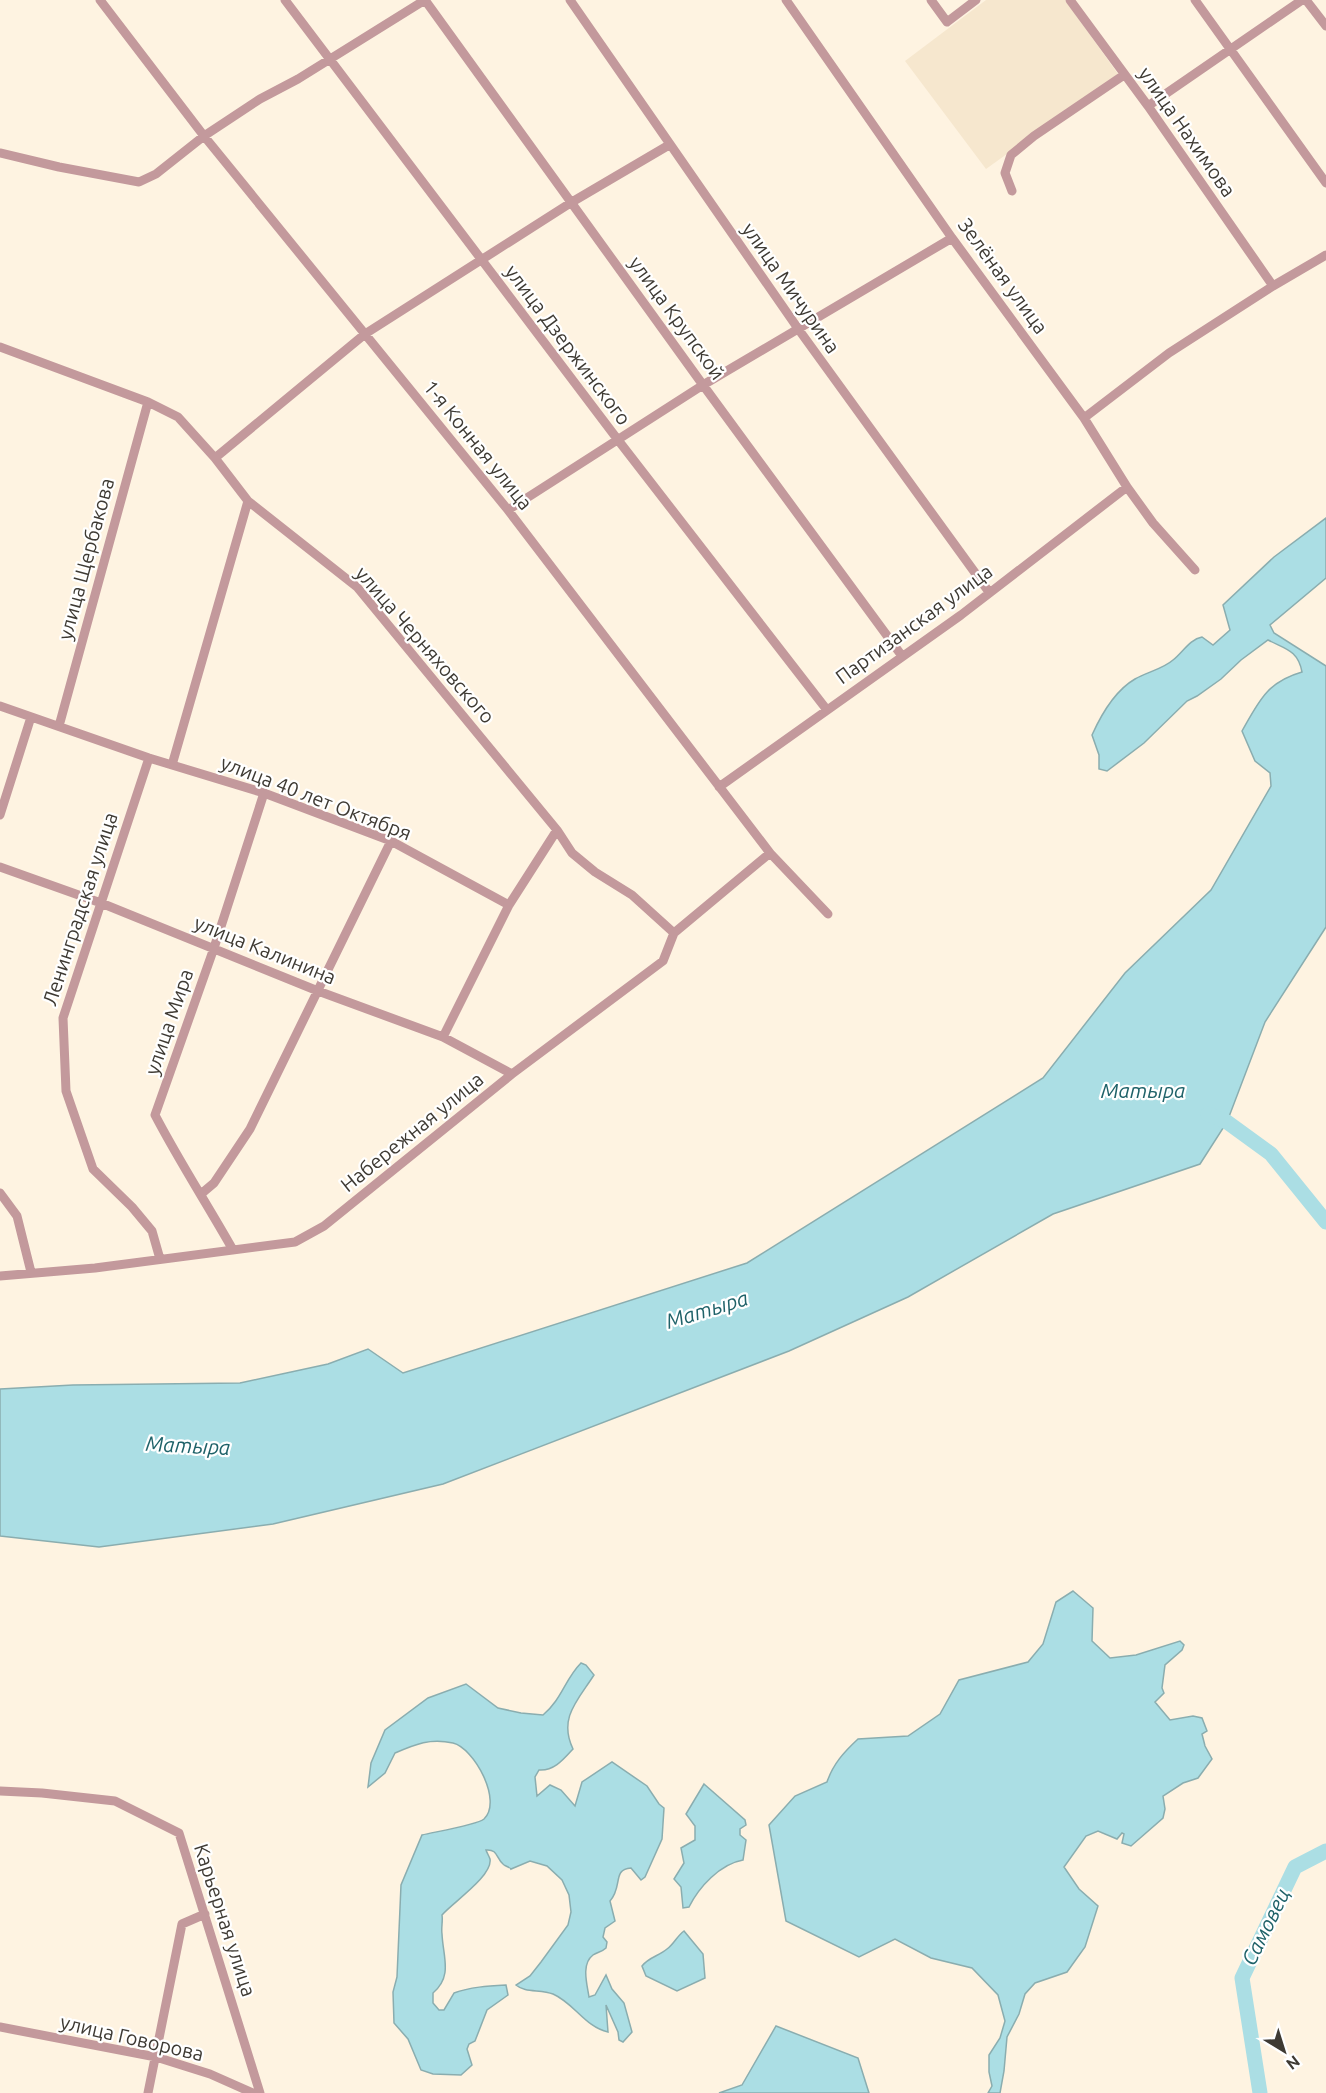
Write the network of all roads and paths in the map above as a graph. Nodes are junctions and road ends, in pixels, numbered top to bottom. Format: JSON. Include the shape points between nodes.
{"nodes":[{"id":1,"x":100,"y":0,"type":"edge"},
{"id":2,"x":285,"y":0,"type":"edge"},
{"id":3,"x":425,"y":0,"type":"edge"},
{"id":4,"x":570,"y":0,"type":"edge"},
{"id":5,"x":786,"y":0,"type":"edge"},
{"id":6,"x":932,"y":0,"type":"edge"},
{"id":7,"x":976,"y":0,"type":"edge"},
{"id":8,"x":1070,"y":0,"type":"edge"},
{"id":9,"x":1195,"y":0,"type":"edge"},
{"id":10,"x":1302,"y":0,"type":"edge"},
{"id":11,"x":1306,"y":0,"type":"edge"},
{"id":12,"x":1326,"y":26,"type":"edge"},
{"id":13,"x":1230,"y":48,"type":"junction"},
{"id":14,"x":331,"y":59,"type":"junction"},
{"id":15,"x":1124,"y":75,"type":"junction"},
{"id":16,"x":1148,"y":106,"type":"junction"},
{"id":17,"x":204,"y":136,"type":"junction"},
{"id":18,"x":669,"y":145,"type":"junction"},
{"id":19,"x":0,"y":153,"type":"edge"},
{"id":20,"x":1326,"y":183,"type":"edge"},
{"id":21,"x":1012,"y":191,"type":"dead end"},
{"id":22,"x":572,"y":202,"type":"junction"},
{"id":23,"x":952,"y":238,"type":"junction"},
{"id":24,"x":1326,"y":255,"type":"edge"},
{"id":25,"x":481,"y":261,"type":"junction"},
{"id":26,"x":1273,"y":286,"type":"junction"},
{"id":27,"x":799,"y":330,"type":"junction"},
{"id":28,"x":365,"y":334,"type":"junction"},
{"id":29,"x":0,"y":347,"type":"edge"},
{"id":30,"x":703,"y":385,"type":"junction"},
{"id":31,"x":148,"y":402,"type":"junction"},
{"id":32,"x":1084,"y":418,"type":"junction"},
{"id":33,"x":618,"y":440,"type":"junction"},
{"id":34,"x":215,"y":458,"type":"junction"},
{"id":35,"x":1127,"y":488,"type":"junction"},
{"id":36,"x":248,"y":501,"type":"junction"},
{"id":37,"x":508,"y":510,"type":"junction"},
{"id":38,"x":1195,"y":570,"type":"dead end"},
{"id":39,"x":988,"y":592,"type":"junction"},
{"id":40,"x":902,"y":656,"type":"junction"},
{"id":41,"x":0,"y":706,"type":"edge"},
{"id":42,"x":827,"y":710,"type":"junction"},
{"id":43,"x":31,"y":717,"type":"junction"},
{"id":44,"x":58,"y":726,"type":"junction"},
{"id":45,"x":148,"y":758,"type":"junction"},
{"id":46,"x":172,"y":765,"type":"junction"},
{"id":47,"x":719,"y":787,"type":"junction"},
{"id":48,"x":264,"y":793,"type":"junction"},
{"id":49,"x":0,"y":815,"type":"edge"},
{"id":50,"x":557,"y":830,"type":"junction"},
{"id":51,"x":391,"y":841,"type":"junction"},
{"id":52,"x":770,"y":853,"type":"junction"},
{"id":53,"x":0,"y":867,"type":"edge"},
{"id":54,"x":101,"y":903,"type":"junction"},
{"id":55,"x":508,"y":905,"type":"junction"},
{"id":56,"x":828,"y":914,"type":"dead end"},
{"id":57,"x":674,"y":933,"type":"junction"},
{"id":58,"x":214,"y":948,"type":"junction"},
{"id":59,"x":318,"y":991,"type":"junction"},
{"id":60,"x":443,"y":1037,"type":"junction"},
{"id":61,"x":512,"y":1074,"type":"junction"},
{"id":62,"x":0,"y":1193,"type":"edge"},
{"id":63,"x":201,"y":1194,"type":"junction"},
{"id":64,"x":233,"y":1250,"type":"junction"},
{"id":65,"x":160,"y":1259,"type":"junction"},
{"id":66,"x":31,"y":1272,"type":"junction"},
{"id":67,"x":0,"y":1275,"type":"edge"},
{"id":68,"x":0,"y":1791,"type":"edge"},
{"id":69,"x":205,"y":1914,"type":"junction"},
{"id":70,"x":0,"y":2027,"type":"edge"},
{"id":71,"x":156,"y":2057,"type":"junction"},
{"id":72,"x":148,"y":2093,"type":"edge"},
{"id":73,"x":253,"y":2093,"type":"edge"},
{"id":74,"x":260,"y":2093,"type":"edge"}],
"edges":[{"from":1,"to":17,"type":"street","name":"1-я Конная улица"},
{"from":2,"to":14,"type":"street","name":"улица Дзержинского"},
{"from":3,"to":14,"type":"street"},
{"from":3,"to":22,"type":"street","name":"улица Крупской"},
{"from":4,"to":18,"type":"street","name":"улица Мичурина"},
{"from":5,"to":23,"type":"street","name":"Зелёная улица"},
{"from":6,"to":7,"type":"street","via":[[947,22]]},
{"from":8,"to":15,"type":"street","name":"улица Нахимова"},
{"from":9,"to":13,"type":"street"},
{"from":10,"to":13,"type":"street"},
{"from":11,"to":12,"type":"street"},
{"from":13,"to":16,"type":"street"},
{"from":13,"to":20,"type":"street"},
{"from":14,"to":17,"type":"street"},
{"from":14,"to":25,"type":"street","name":"улица Дзержинского"},
{"from":15,"to":16,"type":"street","name":"улица Нахимова"},
{"from":15,"to":21,"type":"street","via":[[1011,155],[1005,172]]},
{"from":16,"to":26,"type":"street","name":"улица Нахимова"},
{"from":17,"to":19,"type":"street","via":[[156,174],[139,182]]},
{"from":17,"to":28,"type":"street","name":"1-я Конная улица"},
{"from":18,"to":22,"type":"street"},
{"from":18,"to":27,"type":"street","name":"улица Мичурина"},
{"from":22,"to":25,"type":"street"},
{"from":22,"to":30,"type":"street","name":"улица Крупской"},
{"from":23,"to":27,"type":"street"},
{"from":23,"to":32,"type":"street","name":"Зелёная улица"},
{"from":24,"to":26,"type":"street"},
{"from":25,"to":28,"type":"street"},
{"from":25,"to":33,"type":"street","name":"улица Дзержинского"},
{"from":26,"to":32,"type":"street","via":[[1169,353]]},
{"from":27,"to":30,"type":"street"},
{"from":27,"to":39,"type":"street","name":"улица Мичурина"},
{"from":28,"to":34,"type":"street"},
{"from":28,"to":37,"type":"street","name":"1-я Конная улица"},
{"from":29,"to":31,"type":"street","name":"улица Черняховского"},
{"from":30,"to":33,"type":"street"},
{"from":30,"to":40,"type":"street","name":"улица Крупской"},
{"from":31,"to":34,"type":"street","name":"улица Черняховского","via":[[178,417]]},
{"from":31,"to":44,"type":"street","name":"улица Щербакова"},
{"from":32,"to":35,"type":"street","name":"Зелёная улица"},
{"from":33,"to":37,"type":"street"},
{"from":33,"to":42,"type":"street","name":"улица Дзержинского"},
{"from":34,"to":36,"type":"street","name":"улица Черняховского"},
{"from":35,"to":38,"type":"street","name":"Зелёная улица"},
{"from":35,"to":39,"type":"street","name":"Партизанская улица"},
{"from":36,"to":46,"type":"street"},
{"from":36,"to":50,"type":"street","name":"улица Черняховского","via":[[357,587]]},
{"from":37,"to":47,"type":"street","name":"1-я Конная улица"},
{"from":39,"to":40,"type":"street","name":"Партизанская улица"},
{"from":40,"to":42,"type":"street","name":"Партизанская улица"},
{"from":41,"to":43,"type":"street","name":"улица 40 лет Октября"},
{"from":42,"to":47,"type":"street","name":"Партизанская улица"},
{"from":43,"to":44,"type":"street","name":"улица 40 лет Октября"},
{"from":43,"to":49,"type":"street"},
{"from":44,"to":45,"type":"street","name":"улица 40 лет Октября"},
{"from":45,"to":46,"type":"street","name":"улица 40 лет Октября"},
{"from":45,"to":54,"type":"street","name":"Ленинградская улица"},
{"from":46,"to":48,"type":"street","name":"улица 40 лет Октября"},
{"from":47,"to":52,"type":"street","name":"1-я Конная улица"},
{"from":48,"to":51,"type":"street","name":"улица 40 лет Октября"},
{"from":48,"to":58,"type":"street","name":"улица Мира"},
{"from":50,"to":55,"type":"street"},
{"from":50,"to":57,"type":"street","name":"улица Черняховского","via":[[572,853],[632,895]]},
{"from":51,"to":55,"type":"street","name":"улица 40 лет Октября"},
{"from":51,"to":59,"type":"street"},
{"from":52,"to":56,"type":"street","name":"1-я Конная улица"},
{"from":52,"to":57,"type":"street","name":"Набережная улица"},
{"from":53,"to":54,"type":"street","name":"улица Калинина"},
{"from":54,"to":58,"type":"street","name":"улица Калинина"},
{"from":54,"to":65,"type":"street","name":"Ленинградская улица","via":[[63,1018],[66,1091],[93,1169],[152,1231]]},
{"from":55,"to":60,"type":"street"},
{"from":57,"to":61,"type":"street","name":"Набережная улица","via":[[663,961]]},
{"from":58,"to":59,"type":"street","name":"улица Калинина"},
{"from":58,"to":63,"type":"street","name":"улица Мира","via":[[155,1115]]},
{"from":59,"to":60,"type":"street","name":"улица Калинина"},
{"from":59,"to":63,"type":"street","via":[[250,1130],[214,1183]]},
{"from":60,"to":61,"type":"street","name":"улица Калинина"},
{"from":61,"to":64,"type":"street","name":"Набережная улица","via":[[324,1226],[295,1242]]},
{"from":62,"to":66,"type":"street","via":[[17,1216]]},
{"from":63,"to":64,"type":"street","name":"улица Мира"},
{"from":64,"to":65,"type":"street","name":"Набережная улица"},
{"from":65,"to":66,"type":"street","name":"Набережная улица"},
{"from":66,"to":67,"type":"street","name":"Набережная улица"},
{"from":68,"to":69,"type":"street","name":"Карьерная улица","via":[[115,1801],[179,1833]]},
{"from":69,"to":71,"type":"street","via":[[182,1924]]},
{"from":69,"to":74,"type":"street","name":"Карьерная улица"},
{"from":70,"to":71,"type":"street","name":"улица Говорова"},
{"from":71,"to":72,"type":"street"},
{"from":71,"to":73,"type":"street","name":"улица Говорова"}]}
